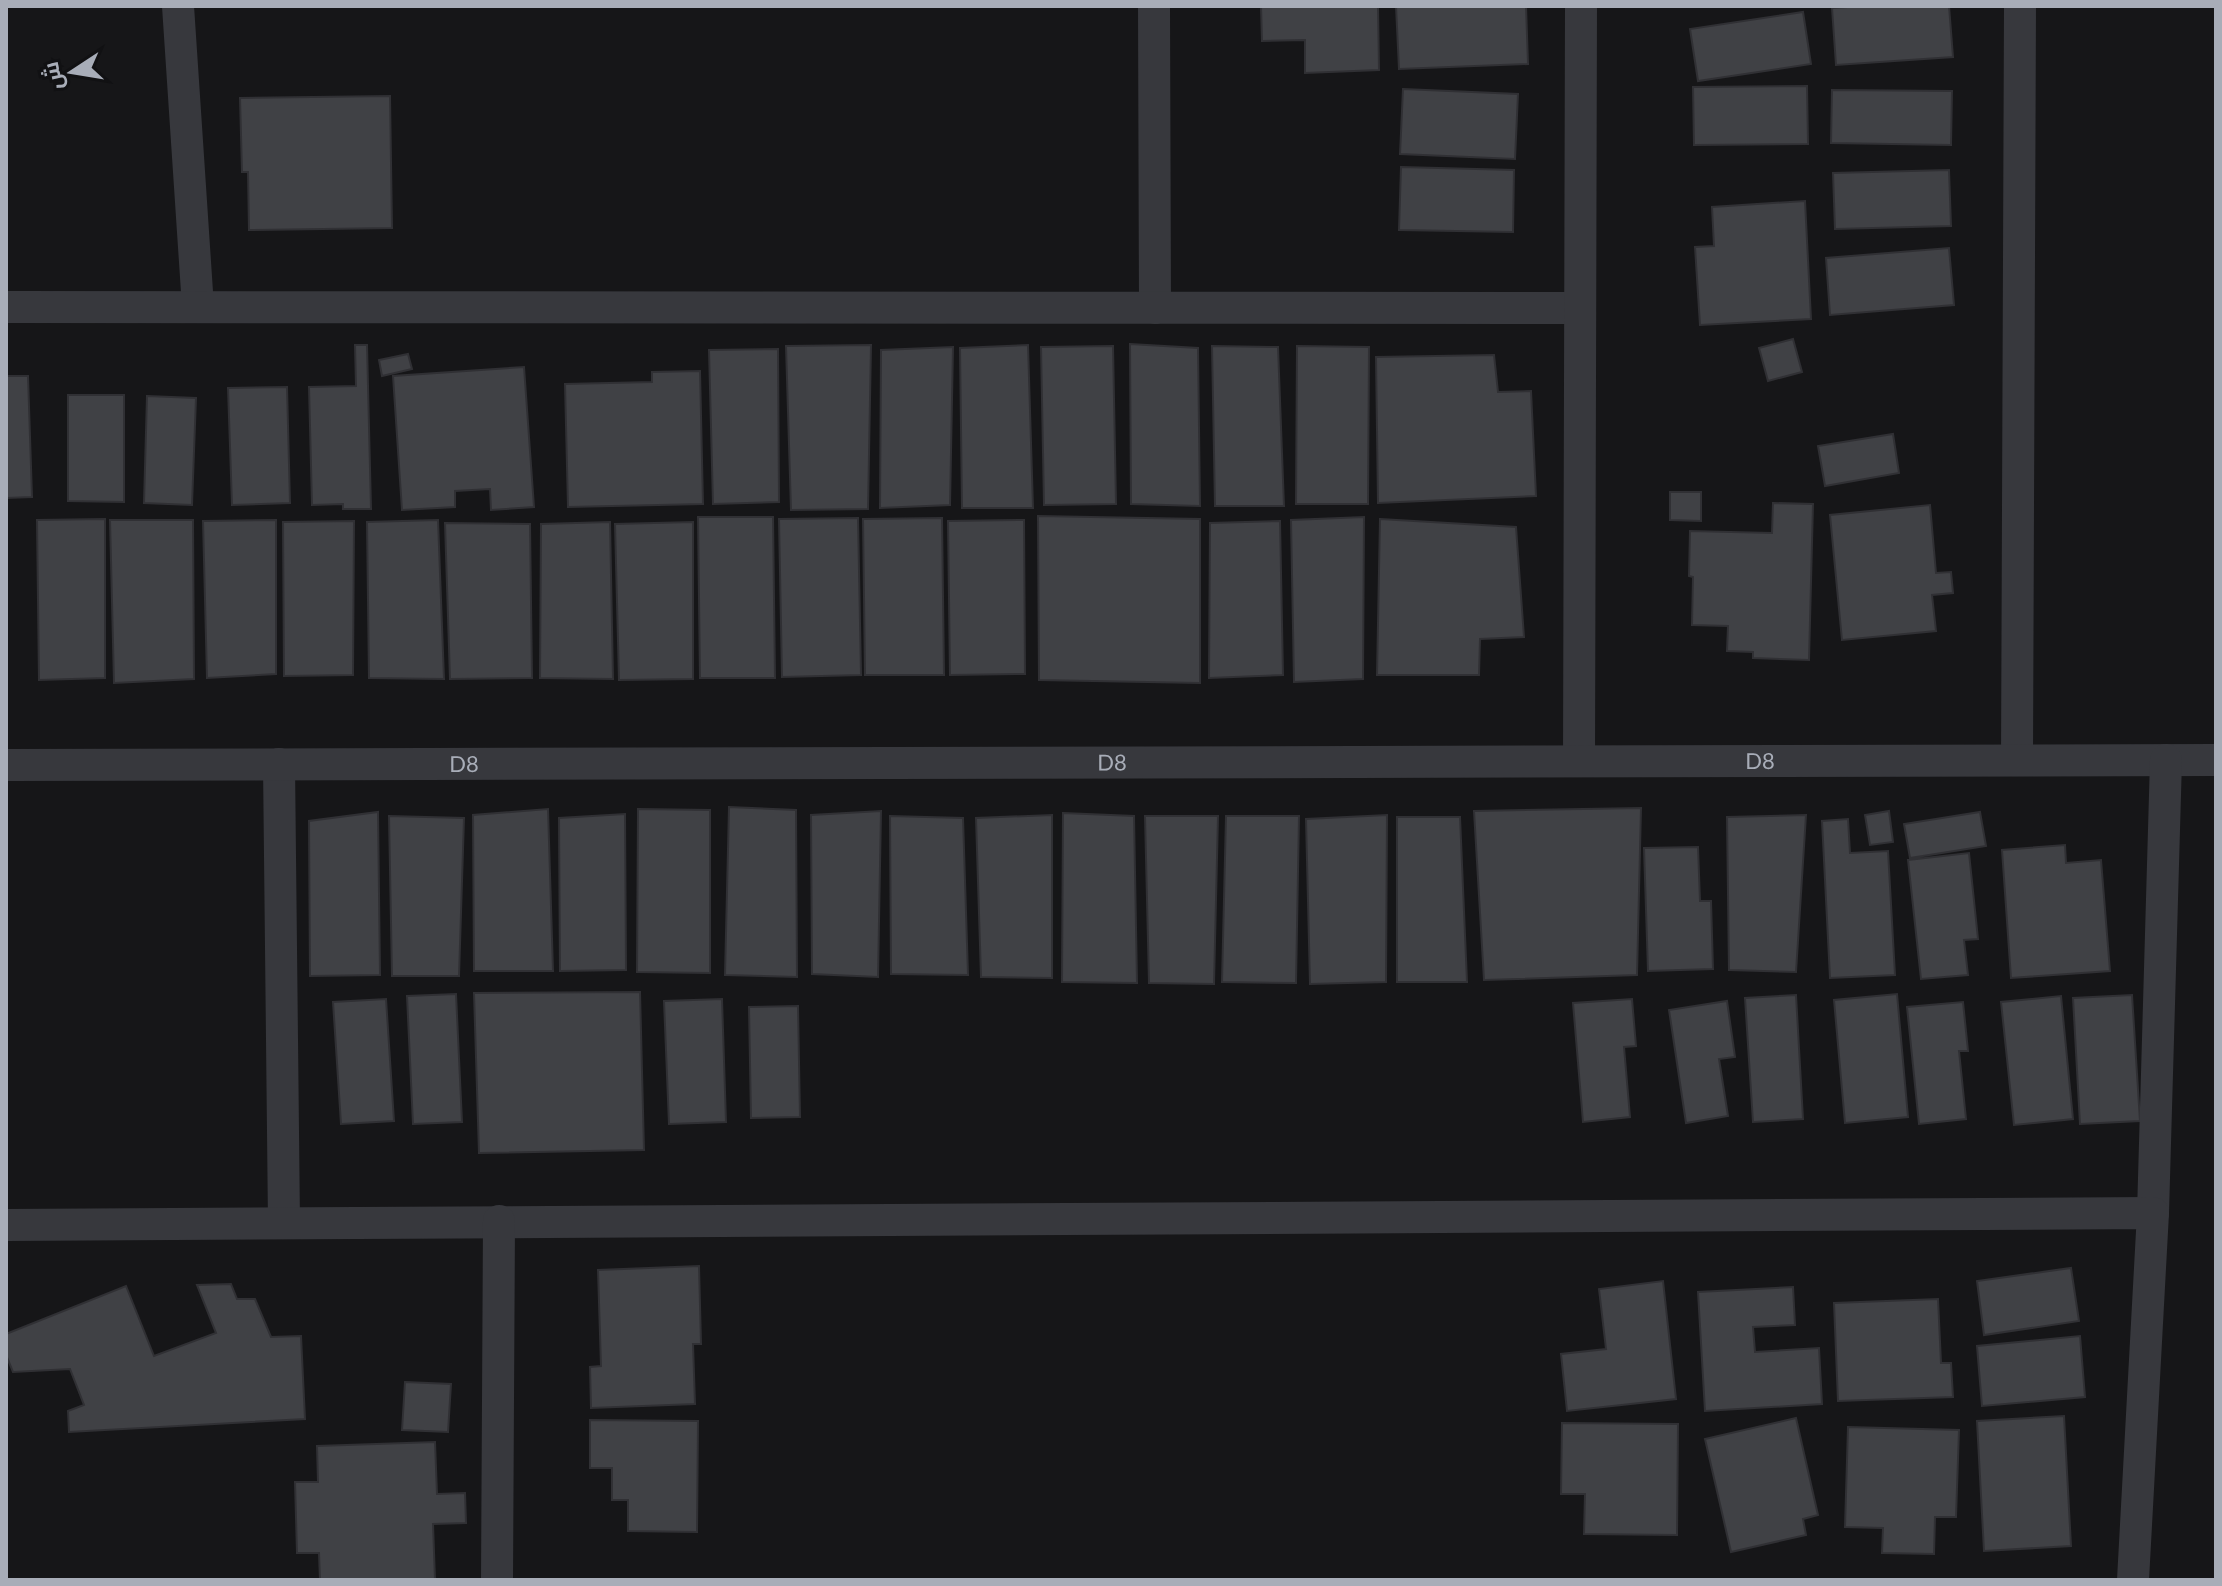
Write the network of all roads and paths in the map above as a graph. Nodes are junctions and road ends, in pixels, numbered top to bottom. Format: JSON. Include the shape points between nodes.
{"nodes":[{"id":1,"x":178,"y":6,"type":"edge"},
{"id":2,"x":1154,"y":6,"type":"edge"},
{"id":3,"x":1581,"y":6,"type":"edge"},
{"id":4,"x":2020,"y":6,"type":"edge"},
{"id":5,"x":6,"y":307,"type":"edge"},
{"id":6,"x":198,"y":307,"type":"junction"},
{"id":7,"x":1155,"y":308,"type":"junction"},
{"id":8,"x":1580,"y":308,"type":"junction"},
{"id":9,"x":2017,"y":760,"type":"junction"},
{"id":10,"x":2166,"y":760,"type":"junction"},
{"id":11,"x":2216,"y":760,"type":"edge"},
{"id":12,"x":1579,"y":761,"type":"junction"},
{"id":13,"x":279,"y":764,"type":"junction"},
{"id":14,"x":6,"y":765,"type":"edge"},
{"id":15,"x":2153,"y":1213,"type":"junction"},
{"id":16,"x":499,"y":1221,"type":"junction"},
{"id":17,"x":284,"y":1223,"type":"junction"},
{"id":18,"x":6,"y":1225,"type":"edge"},
{"id":19,"x":497,"y":1580,"type":"edge"},
{"id":20,"x":2133,"y":1580,"type":"edge"}],
"edges":[{"from":1,"to":6,"type":"street"},
{"from":2,"to":7,"type":"street"},
{"from":3,"to":8,"type":"street"},
{"from":4,"to":9,"type":"street"},
{"from":5,"to":6,"type":"street"},
{"from":6,"to":7,"type":"street"},
{"from":7,"to":8,"type":"street"},
{"from":8,"to":12,"type":"street"},
{"from":9,"to":10,"type":"street","name":"D8"},
{"from":9,"to":12,"type":"street","name":"D8"},
{"from":10,"to":11,"type":"street","name":"D8"},
{"from":10,"to":15,"type":"street"},
{"from":12,"to":13,"type":"street","name":"D8"},
{"from":13,"to":14,"type":"street","name":"D8"},
{"from":13,"to":17,"type":"street"},
{"from":15,"to":16,"type":"street"},
{"from":15,"to":20,"type":"street"},
{"from":16,"to":17,"type":"street"},
{"from":16,"to":19,"type":"street"},
{"from":17,"to":18,"type":"street"}]}
